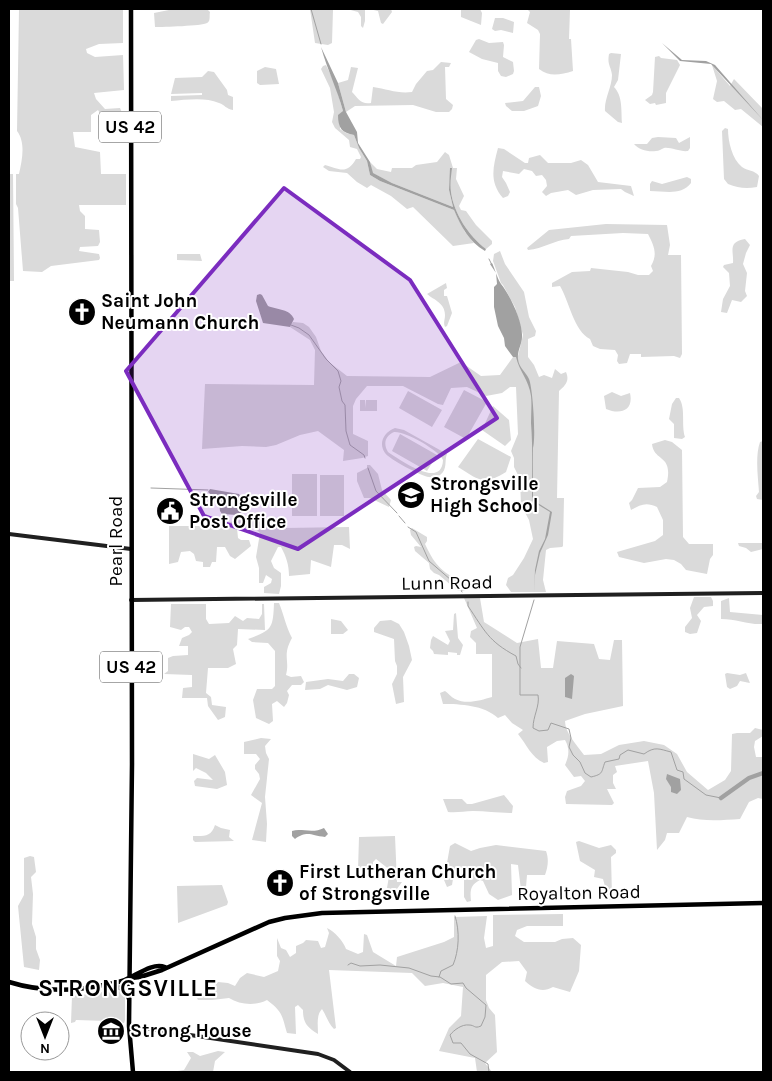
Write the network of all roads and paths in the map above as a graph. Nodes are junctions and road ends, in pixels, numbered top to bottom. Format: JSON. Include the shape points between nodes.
{"nodes":[{"id":1,"x":130,"y":9,"type":"edge"},
{"id":2,"x":9,"y":534,"type":"edge"},
{"id":3,"x":131,"y":549,"type":"junction"},
{"id":4,"x":763,"y":593,"type":"edge"},
{"id":5,"x":131,"y":600,"type":"junction"},
{"id":6,"x":763,"y":903,"type":"edge"},
{"id":7,"x":131,"y":978,"type":"junction"},
{"id":8,"x":9,"y":982,"type":"edge"},
{"id":9,"x":102,"y":986,"type":"junction"},
{"id":10,"x":130,"y":1002,"type":"junction"},
{"id":11,"x":129,"y":1026,"type":"junction"},
{"id":12,"x":133,"y":1072,"type":"edge"},
{"id":13,"x":350,"y":1072,"type":"edge"}],
"edges":[{"from":1,"to":3,"type":"main road","name":"Pearl Road","number":"US 42"},
{"from":2,"to":3,"type":"street"},
{"from":3,"to":5,"type":"main road","name":"Pearl Road","number":"US 42"},
{"from":4,"to":5,"type":"street","name":"Lunn Road"},
{"from":5,"to":7,"type":"main road","name":"Pearl Road","number":"US 42"},
{"from":6,"to":7,"type":"main road","name":"Royalton Road","via":[[300,915],[269,922],[165,967],[140,972]]},
{"from":7,"to":9,"type":"main road","name":"Royalton Road"},
{"from":7,"to":10,"type":"main road","name":"Pearl Road","number":"US 42"},
{"from":8,"to":9,"type":"main road","name":"Royalton Road","via":[[46,990]]},
{"from":9,"to":10,"type":"main road","via":[[122,988]]},
{"from":10,"to":11,"type":"main road","name":"Pearl Road","number":"US 42"},
{"from":11,"to":12,"type":"main road","name":"Pearl Road","number":"US 42"},
{"from":11,"to":13,"type":"street","via":[[318,1054],[331,1058]]}]}
